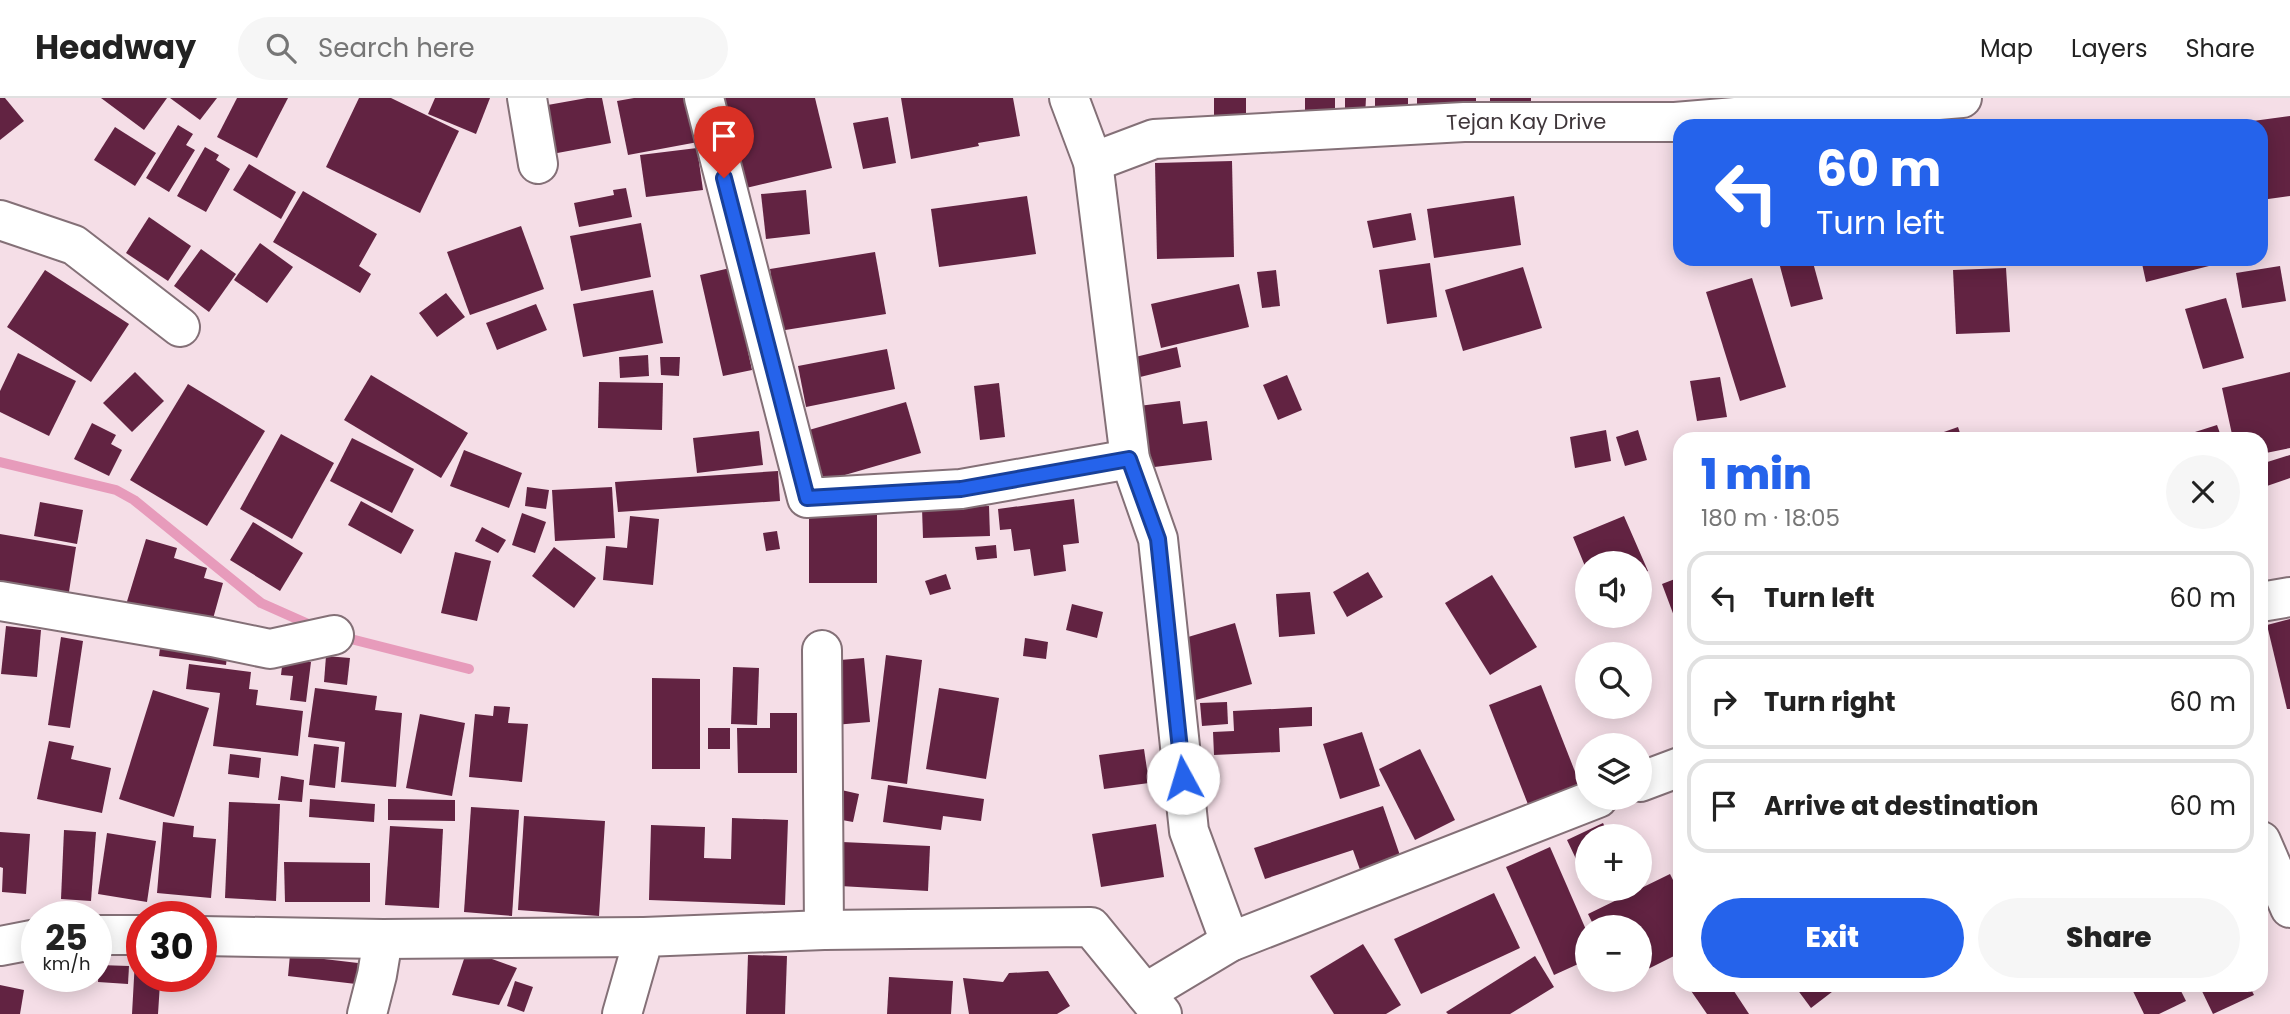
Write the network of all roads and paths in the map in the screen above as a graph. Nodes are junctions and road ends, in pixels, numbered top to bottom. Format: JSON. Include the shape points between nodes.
{"nodes":[{"id":1,"x":527,"y":98,"type":"edge"},
{"id":2,"x":704,"y":98,"type":"edge"},
{"id":3,"x":1069,"y":98,"type":"edge"},
{"id":4,"x":1962,"y":98,"type":"edge"},
{"id":5,"x":1711,"y":119,"type":"edge"},
{"id":6,"x":1673,"y":122,"type":"edge"},
{"id":7,"x":1093,"y":162,"type":"junction"},
{"id":8,"x":538,"y":164,"type":"dead end"},
{"id":9,"x":0,"y":220,"type":"edge"},
{"id":10,"x":180,"y":327,"type":"dead end"},
{"id":11,"x":1129,"y":459,"type":"junction"},
{"id":12,"x":2290,"y":597,"type":"edge"},
{"id":13,"x":0,"y":601,"type":"edge"},
{"id":14,"x":2268,"y":601,"type":"edge"},
{"id":15,"x":334,"y":635,"type":"dead end"},
{"id":16,"x":821,"y":650,"type":"dead end"},
{"id":17,"x":1673,"y":770,"type":"edge"},
{"id":18,"x":1652,"y":778,"type":"edge"},
{"id":19,"x":1575,"y":807,"type":"edge"},
{"id":20,"x":2268,"y":857,"type":"edge"},
{"id":21,"x":2290,"y":908,"type":"edge"},
{"id":22,"x":824,"y":930,"type":"junction"},
{"id":23,"x":217,"y":936,"type":"edge"},
{"id":24,"x":644,"y":937,"type":"junction"},
{"id":25,"x":383,"y":939,"type":"junction"},
{"id":26,"x":21,"y":942,"type":"edge"},
{"id":27,"x":1230,"y":942,"type":"junction"},
{"id":28,"x":0,"y":946,"type":"edge"},
{"id":29,"x":1154,"y":1003,"type":"edge"},
{"id":30,"x":367,"y":1014,"type":"edge"},
{"id":31,"x":622,"y":1014,"type":"edge"}],
"edges":[{"from":1,"to":8,"type":"street"},
{"from":2,"to":11,"type":"street","via":[[807,498],[961,489]]},
{"from":3,"to":7,"type":"street"},
{"from":4,"to":5,"type":"street","name":"Tejan Kay Drive"},
{"from":6,"to":7,"type":"street","name":"Tejan Kay Drive","via":[[1464,122],[1154,139]]},
{"from":7,"to":11,"type":"street"},
{"from":9,"to":10,"type":"street","via":[[74,244]]},
{"from":11,"to":27,"type":"street","via":[[1158,539],[1189,831]]},
{"from":12,"to":14,"type":"street"},
{"from":13,"to":15,"type":"street","via":[[270,649]]},
{"from":16,"to":22,"type":"street"},
{"from":17,"to":18,"type":"street"},
{"from":19,"to":27,"type":"street"},
{"from":20,"to":21,"type":"street"},
{"from":22,"to":24,"type":"street"},
{"from":22,"to":29,"type":"street","via":[[1091,927]]},
{"from":23,"to":25,"type":"street"},
{"from":24,"to":25,"type":"street"},
{"from":24,"to":31,"type":"street"},
{"from":25,"to":30,"type":"street"},
{"from":26,"to":28,"type":"street"},
{"from":27,"to":29,"type":"street"}]}
